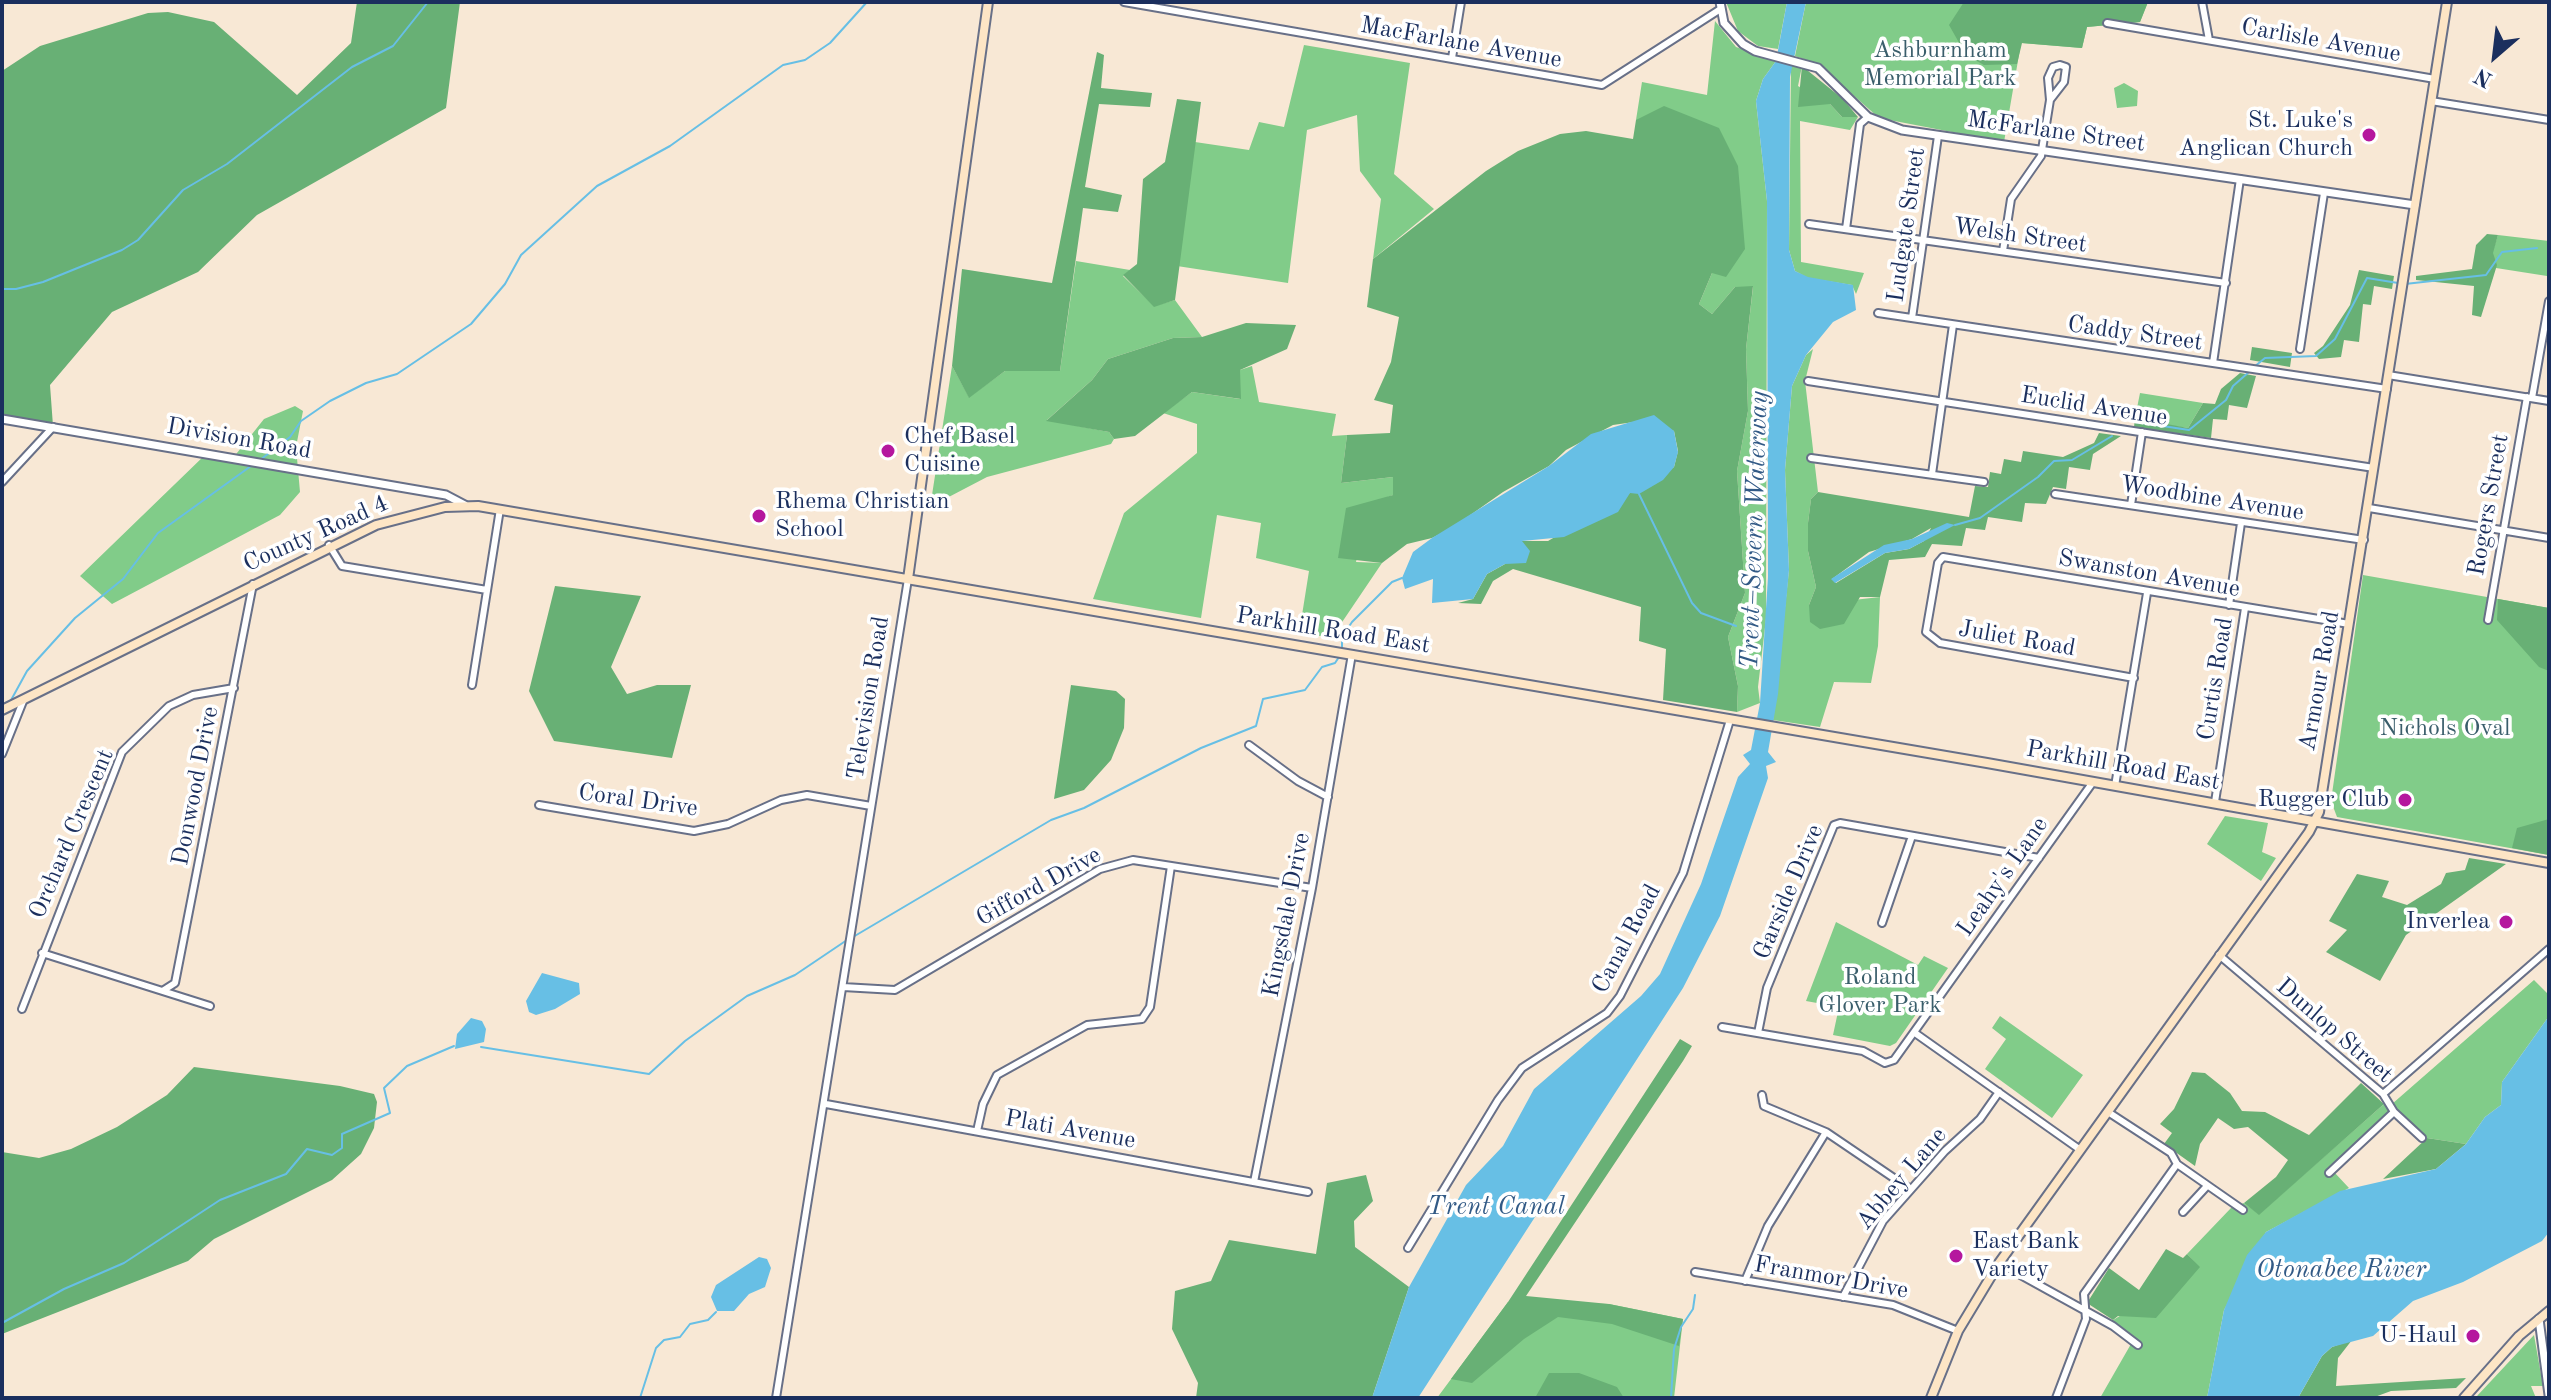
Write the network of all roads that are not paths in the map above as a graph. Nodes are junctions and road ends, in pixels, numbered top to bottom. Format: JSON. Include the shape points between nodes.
{"nodes":[{"id":1,"x":988,"y":2,"type":"edge"},
{"id":2,"x":1124,"y":2,"type":"edge"},
{"id":3,"x":1461,"y":2,"type":"edge"},
{"id":4,"x":2202,"y":2,"type":"edge"},
{"id":5,"x":2447,"y":2,"type":"edge"},
{"id":6,"x":1720,"y":6,"type":"edge"},
{"id":7,"x":2107,"y":23,"type":"dead end"},
{"id":8,"x":2209,"y":40,"type":"junction"},
{"id":9,"x":1452,"y":58,"type":"junction"},
{"id":10,"x":2435,"y":79,"type":"junction"},
{"id":11,"x":2050,"y":100,"type":"junction"},
{"id":12,"x":2431,"y":101,"type":"junction"},
{"id":13,"x":1868,"y":117,"type":"junction"},
{"id":14,"x":2549,"y":120,"type":"edge"},
{"id":15,"x":1938,"y":136,"type":"junction"},
{"id":16,"x":2043,"y":150,"type":"junction"},
{"id":17,"x":2240,"y":179,"type":"junction"},
{"id":18,"x":2324,"y":193,"type":"junction"},
{"id":19,"x":2415,"y":205,"type":"junction"},
{"id":20,"x":1809,"y":224,"type":"dead end"},
{"id":21,"x":1846,"y":229,"type":"junction"},
{"id":22,"x":1924,"y":242,"type":"junction"},
{"id":23,"x":2003,"y":251,"type":"junction"},
{"id":24,"x":2226,"y":283,"type":"junction"},
{"id":25,"x":2549,"y":301,"type":"edge"},
{"id":26,"x":1878,"y":313,"type":"dead end"},
{"id":27,"x":1912,"y":318,"type":"junction"},
{"id":28,"x":2548,"y":320,"type":"edge"},
{"id":29,"x":1953,"y":325,"type":"junction"},
{"id":30,"x":2300,"y":349,"type":"dead end"},
{"id":31,"x":2213,"y":363,"type":"junction"},
{"id":32,"x":2388,"y":375,"type":"junction"},
{"id":33,"x":1808,"y":381,"type":"dead end"},
{"id":34,"x":2387,"y":389,"type":"junction"},
{"id":35,"x":2530,"y":398,"type":"junction"},
{"id":36,"x":2549,"y":401,"type":"edge"},
{"id":37,"x":1942,"y":402,"type":"junction"},
{"id":38,"x":2,"y":419,"type":"edge"},
{"id":39,"x":53,"y":427,"type":"junction"},
{"id":40,"x":2142,"y":432,"type":"junction"},
{"id":41,"x":1811,"y":458,"type":"dead end"},
{"id":42,"x":2374,"y":468,"type":"junction"},
{"id":43,"x":1932,"y":474,"type":"junction"},
{"id":44,"x":2,"y":482,"type":"edge"},
{"id":45,"x":1984,"y":482,"type":"dead end"},
{"id":46,"x":2055,"y":494,"type":"dead end"},
{"id":47,"x":2131,"y":505,"type":"junction"},
{"id":48,"x":467,"y":506,"type":"junction"},
{"id":49,"x":2369,"y":508,"type":"junction"},
{"id":50,"x":500,"y":509,"type":"junction"},
{"id":51,"x":2241,"y":523,"type":"junction"},
{"id":52,"x":2504,"y":530,"type":"junction"},
{"id":53,"x":2549,"y":538,"type":"edge"},
{"id":54,"x":2364,"y":540,"type":"junction"},
{"id":55,"x":329,"y":545,"type":"junction"},
{"id":56,"x":1943,"y":557,"type":"joint"},
{"id":57,"x":908,"y":579,"type":"junction"},
{"id":58,"x":253,"y":584,"type":"junction"},
{"id":59,"x":487,"y":590,"type":"junction"},
{"id":60,"x":2147,"y":593,"type":"junction"},
{"id":61,"x":2229,"y":605,"type":"junction"},
{"id":62,"x":2245,"y":608,"type":"junction"},
{"id":63,"x":2488,"y":620,"type":"dead end"},
{"id":64,"x":2350,"y":625,"type":"junction"},
{"id":65,"x":1352,"y":654,"type":"junction"},
{"id":66,"x":2134,"y":678,"type":"junction"},
{"id":67,"x":472,"y":685,"type":"dead end"},
{"id":68,"x":234,"y":688,"type":"junction"},
{"id":69,"x":24,"y":699,"type":"junction"},
{"id":70,"x":2,"y":710,"type":"edge"},
{"id":71,"x":1730,"y":720,"type":"junction"},
{"id":72,"x":1249,"y":745,"type":"dead end"},
{"id":73,"x":2,"y":754,"type":"edge"},
{"id":74,"x":2093,"y":782,"type":"junction"},
{"id":75,"x":2115,"y":786,"type":"junction"},
{"id":76,"x":1328,"y":797,"type":"junction"},
{"id":77,"x":2215,"y":802,"type":"junction"},
{"id":78,"x":539,"y":805,"type":"dead end"},
{"id":79,"x":871,"y":806,"type":"junction"},
{"id":80,"x":2314,"y":822,"type":"junction"},
{"id":81,"x":1912,"y":836,"type":"junction"},
{"id":82,"x":2039,"y":858,"type":"junction"},
{"id":83,"x":2549,"y":863,"type":"edge"},
{"id":84,"x":1171,"y":866,"type":"junction"},
{"id":85,"x":1312,"y":888,"type":"junction"},
{"id":86,"x":1882,"y":923,"type":"dead end"},
{"id":87,"x":2549,"y":949,"type":"edge"},
{"id":88,"x":42,"y":953,"type":"junction"},
{"id":89,"x":2219,"y":955,"type":"junction"},
{"id":90,"x":843,"y":987,"type":"junction"},
{"id":91,"x":164,"y":990,"type":"junction"},
{"id":92,"x":210,"y":1006,"type":"dead end"},
{"id":93,"x":22,"y":1009,"type":"dead end"},
{"id":94,"x":1722,"y":1027,"type":"dead end"},
{"id":95,"x":1758,"y":1033,"type":"junction"},
{"id":96,"x":1915,"y":1033,"type":"junction"},
{"id":97,"x":1999,"y":1092,"type":"junction"},
{"id":98,"x":2383,"y":1094,"type":"junction"},
{"id":99,"x":1762,"y":1095,"type":"dead end"},
{"id":100,"x":826,"y":1104,"type":"junction"},
{"id":101,"x":2108,"y":1112,"type":"junction"},
{"id":102,"x":2394,"y":1112,"type":"junction"},
{"id":103,"x":977,"y":1131,"type":"junction"},
{"id":104,"x":1826,"y":1132,"type":"junction"},
{"id":105,"x":2422,"y":1138,"type":"dead end"},
{"id":106,"x":2079,"y":1149,"type":"junction"},
{"id":107,"x":2177,"y":1164,"type":"junction"},
{"id":108,"x":2329,"y":1173,"type":"dead end"},
{"id":109,"x":1254,"y":1182,"type":"junction"},
{"id":110,"x":2207,"y":1186,"type":"junction"},
{"id":111,"x":1910,"y":1189,"type":"junction"},
{"id":112,"x":1308,"y":1192,"type":"dead end"},
{"id":113,"x":2243,"y":1210,"type":"dead end"},
{"id":114,"x":2183,"y":1212,"type":"dead end"},
{"id":115,"x":1408,"y":1248,"type":"dead end"},
{"id":116,"x":1999,"y":1263,"type":"junction"},
{"id":117,"x":1695,"y":1272,"type":"dead end"},
{"id":118,"x":1745,"y":1281,"type":"junction"},
{"id":119,"x":1843,"y":1297,"type":"junction"},
{"id":120,"x":2084,"y":1309,"type":"junction"},
{"id":121,"x":2549,"y":1311,"type":"edge"},
{"id":122,"x":2539,"y":1319,"type":"junction"},
{"id":123,"x":1958,"y":1331,"type":"junction"},
{"id":124,"x":2138,"y":1345,"type":"dead end"},
{"id":125,"x":2475,"y":1386,"type":"junction"},
{"id":126,"x":2549,"y":1395,"type":"edge"},
{"id":127,"x":776,"y":1398,"type":"edge"},
{"id":128,"x":1931,"y":1398,"type":"edge"},
{"id":129,"x":2056,"y":1398,"type":"edge"},
{"id":130,"x":2464,"y":1398,"type":"edge"},
{"id":131,"x":2475,"y":1398,"type":"edge"}],
"edges":[{"from":1,"to":57,"type":"main road","name":"Television Road"},
{"from":2,"to":9,"type":"street","name":"MacFarlane Avenue"},
{"from":3,"to":9,"type":"street"},
{"from":4,"to":8,"type":"street"},
{"from":5,"to":10,"type":"main road","name":"Armour Road"},
{"from":6,"to":9,"type":"street","name":"MacFarlane Avenue","via":[[1602,85]]},
{"from":6,"to":13,"type":"street","name":"McFarlane Street","via":[[1724,23],[1743,44],[1818,68]]},
{"from":7,"to":8,"type":"street","name":"Carlisle Avenue"},
{"from":8,"to":10,"type":"street","name":"Carlisle Avenue"},
{"from":10,"to":12,"type":"main road","name":"Armour Road"},
{"from":11,"to":11,"type":"street","via":[[2064,82],[2066,67],[2053,67]]},
{"from":11,"to":16,"type":"street"},
{"from":12,"to":14,"type":"street"},
{"from":12,"to":19,"type":"main road","name":"Armour Road"},
{"from":13,"to":15,"type":"street","name":"McFarlane Street"},
{"from":13,"to":21,"type":"street","via":[[1860,124]]},
{"from":15,"to":16,"type":"street","name":"McFarlane Street"},
{"from":15,"to":22,"type":"street","name":"Ludgate Street"},
{"from":16,"to":17,"type":"street","name":"McFarlane Street"},
{"from":16,"to":23,"type":"street","via":[[2011,199]]},
{"from":17,"to":18,"type":"street","name":"McFarlane Street"},
{"from":17,"to":24,"type":"street"},
{"from":18,"to":19,"type":"street","name":"McFarlane Street"},
{"from":18,"to":30,"type":"street"},
{"from":19,"to":32,"type":"main road","name":"Armour Road"},
{"from":20,"to":21,"type":"street","name":"Welsh Street"},
{"from":21,"to":22,"type":"street","name":"Welsh Street"},
{"from":22,"to":23,"type":"street","name":"Welsh Street"},
{"from":22,"to":27,"type":"street","name":"Ludgate Street"},
{"from":23,"to":24,"type":"street","name":"Welsh Street"},
{"from":24,"to":31,"type":"street"},
{"from":25,"to":28,"type":"street","name":"Rogers Street"},
{"from":26,"to":27,"type":"street","name":"Caddy Street"},
{"from":27,"to":29,"type":"street","name":"Caddy Street"},
{"from":28,"to":35,"type":"street","name":"Rogers Street"},
{"from":29,"to":31,"type":"street","name":"Caddy Street"},
{"from":29,"to":37,"type":"street"},
{"from":31,"to":34,"type":"street","name":"Caddy Street"},
{"from":32,"to":34,"type":"main road","name":"Armour Road"},
{"from":32,"to":35,"type":"street"},
{"from":33,"to":37,"type":"street","name":"Euclid Avenue"},
{"from":34,"to":42,"type":"main road","name":"Armour Road"},
{"from":35,"to":36,"type":"street"},
{"from":35,"to":52,"type":"street","name":"Rogers Street"},
{"from":37,"to":40,"type":"street","name":"Euclid Avenue"},
{"from":37,"to":43,"type":"street"},
{"from":38,"to":39,"type":"street","name":"Division Road"},
{"from":39,"to":44,"type":"street"},
{"from":39,"to":48,"type":"street","name":"Division Road","via":[[446,495]]},
{"from":40,"to":42,"type":"street","name":"Euclid Avenue"},
{"from":40,"to":47,"type":"street"},
{"from":41,"to":43,"type":"street"},
{"from":42,"to":49,"type":"main road","name":"Armour Road"},
{"from":43,"to":45,"type":"street"},
{"from":46,"to":47,"type":"street","name":"Woodbine Avenue"},
{"from":47,"to":51,"type":"street","name":"Woodbine Avenue"},
{"from":48,"to":50,"type":"main road","name":"County Road 4"},
{"from":48,"to":55,"type":"main road","name":"County Road 4","via":[[408,514]]},
{"from":49,"to":52,"type":"street"},
{"from":49,"to":54,"type":"main road","name":"Armour Road"},
{"from":50,"to":57,"type":"main road","name":"County Road 4"},
{"from":50,"to":59,"type":"street"},
{"from":51,"to":54,"type":"street","name":"Woodbine Avenue"},
{"from":51,"to":61,"type":"street","name":"Curtis Road"},
{"from":52,"to":53,"type":"street"},
{"from":52,"to":63,"type":"street","name":"Rogers Street"},
{"from":54,"to":64,"type":"main road","name":"Armour Road"},
{"from":55,"to":58,"type":"main road","name":"County Road 4"},
{"from":55,"to":59,"type":"street","via":[[342,566]]},
{"from":56,"to":60,"type":"street","name":"Swanston Avenue"},
{"from":56,"to":66,"type":"street","name":"Juliet Road","via":[[1926,632],[1940,643]]},
{"from":57,"to":65,"type":"main road","name":"Parkhill Road East"},
{"from":57,"to":79,"type":"street","name":"Television Road"},
{"from":58,"to":68,"type":"street","name":"Donwood Drive"},
{"from":58,"to":69,"type":"main road","name":"County Road 4"},
{"from":59,"to":67,"type":"street"},
{"from":60,"to":61,"type":"street","name":"Swanston Avenue"},
{"from":60,"to":66,"type":"street"},
{"from":61,"to":62,"type":"street","name":"Swanston Avenue"},
{"from":62,"to":64,"type":"street","name":"Swanston Avenue"},
{"from":62,"to":77,"type":"street","name":"Curtis Road"},
{"from":64,"to":80,"type":"main road","name":"Armour Road"},
{"from":65,"to":71,"type":"main road","name":"Parkhill Road East"},
{"from":65,"to":76,"type":"street","name":"Kingsdale Drive"},
{"from":66,"to":75,"type":"street"},
{"from":68,"to":88,"type":"street","name":"Orchard Crescent","via":[[193,695],[169,706],[122,752]]},
{"from":68,"to":91,"type":"street","name":"Donwood Drive","via":[[175,983]]},
{"from":69,"to":70,"type":"main road","name":"County Road 4"},
{"from":69,"to":73,"type":"street"},
{"from":71,"to":74,"type":"main road","name":"Parkhill Road East"},
{"from":71,"to":115,"type":"street","name":"Canal Road","via":[[1683,873],[1620,996],[1607,1013],[1522,1068]]},
{"from":72,"to":76,"type":"street"},
{"from":74,"to":75,"type":"main road","name":"Parkhill Road East"},
{"from":74,"to":82,"type":"street","name":"Leahy's Lane"},
{"from":75,"to":77,"type":"main road","name":"Parkhill Road East"},
{"from":76,"to":85,"type":"street","name":"Kingsdale Drive"},
{"from":77,"to":80,"type":"main road","name":"Parkhill Road East"},
{"from":78,"to":79,"type":"street","name":"Coral Drive","via":[[694,831],[807,795]]},
{"from":79,"to":90,"type":"street","name":"Television Road"},
{"from":80,"to":83,"type":"main road","name":"Parkhill Road East"},
{"from":80,"to":89,"type":"main road","name":"Armour Road"},
{"from":81,"to":82,"type":"street","name":"Garside Drive"},
{"from":81,"to":86,"type":"street"},
{"from":81,"to":95,"type":"street","name":"Garside Drive","via":[[1834,825],[1767,988]]},
{"from":82,"to":96,"type":"street","name":"Leahy's Lane"},
{"from":84,"to":85,"type":"street","name":"Gifford Drive"},
{"from":84,"to":90,"type":"street","name":"Gifford Drive","via":[[1133,860],[1100,869],[895,990]]},
{"from":84,"to":103,"type":"street","via":[[1150,1007],[1142,1019],[1087,1025],[997,1075]]},
{"from":85,"to":109,"type":"street","name":"Kingsdale Drive"},
{"from":87,"to":98,"type":"street"},
{"from":88,"to":91,"type":"street"},
{"from":88,"to":93,"type":"street","name":"Orchard Crescent"},
{"from":89,"to":98,"type":"street","name":"Dunlop Street"},
{"from":89,"to":101,"type":"main road","name":"Armour Road"},
{"from":90,"to":100,"type":"street","name":"Television Road"},
{"from":91,"to":92,"type":"street"},
{"from":94,"to":95,"type":"street"},
{"from":95,"to":96,"type":"street","name":"Leahy's Lane","via":[[1863,1051],[1885,1063],[1897,1057]]},
{"from":96,"to":97,"type":"street"},
{"from":97,"to":106,"type":"street"},
{"from":97,"to":111,"type":"street","name":"Abbey Lane","via":[[1980,1119]]},
{"from":98,"to":102,"type":"street","name":"Dunlop Street"},
{"from":99,"to":104,"type":"street","via":[[1764,1106]]},
{"from":100,"to":103,"type":"street","name":"Plati Avenue"},
{"from":100,"to":127,"type":"street","name":"Television Road"},
{"from":101,"to":106,"type":"main road","name":"Armour Road"},
{"from":101,"to":107,"type":"street","via":[[2171,1153]]},
{"from":102,"to":105,"type":"street","name":"Dunlop Street"},
{"from":102,"to":108,"type":"street"},
{"from":103,"to":109,"type":"street","name":"Plati Avenue"},
{"from":104,"to":111,"type":"street"},
{"from":104,"to":118,"type":"street","via":[[1773,1217]]},
{"from":106,"to":116,"type":"main road","name":"Armour Road"},
{"from":107,"to":110,"type":"street"},
{"from":107,"to":120,"type":"street","via":[[2084,1294]]},
{"from":109,"to":112,"type":"street","name":"Plati Avenue"},
{"from":110,"to":113,"type":"street"},
{"from":110,"to":114,"type":"street"},
{"from":111,"to":119,"type":"street","name":"Abbey Lane","via":[[1883,1221]]},
{"from":116,"to":120,"type":"street"},
{"from":116,"to":123,"type":"main road","name":"Armour Road"},
{"from":117,"to":118,"type":"street","name":"Franmor Drive"},
{"from":118,"to":119,"type":"street","name":"Franmor Drive"},
{"from":119,"to":123,"type":"street","name":"Franmor Drive","via":[[1893,1305]]},
{"from":120,"to":124,"type":"street"},
{"from":120,"to":129,"type":"street","via":[[2086,1319]]},
{"from":121,"to":122,"type":"main road"},
{"from":122,"to":125,"type":"main road"},
{"from":122,"to":126,"type":"street"},
{"from":123,"to":128,"type":"main road","name":"Armour Road"},
{"from":125,"to":130,"type":"main road"},
{"from":125,"to":131,"type":"main road"}]}
